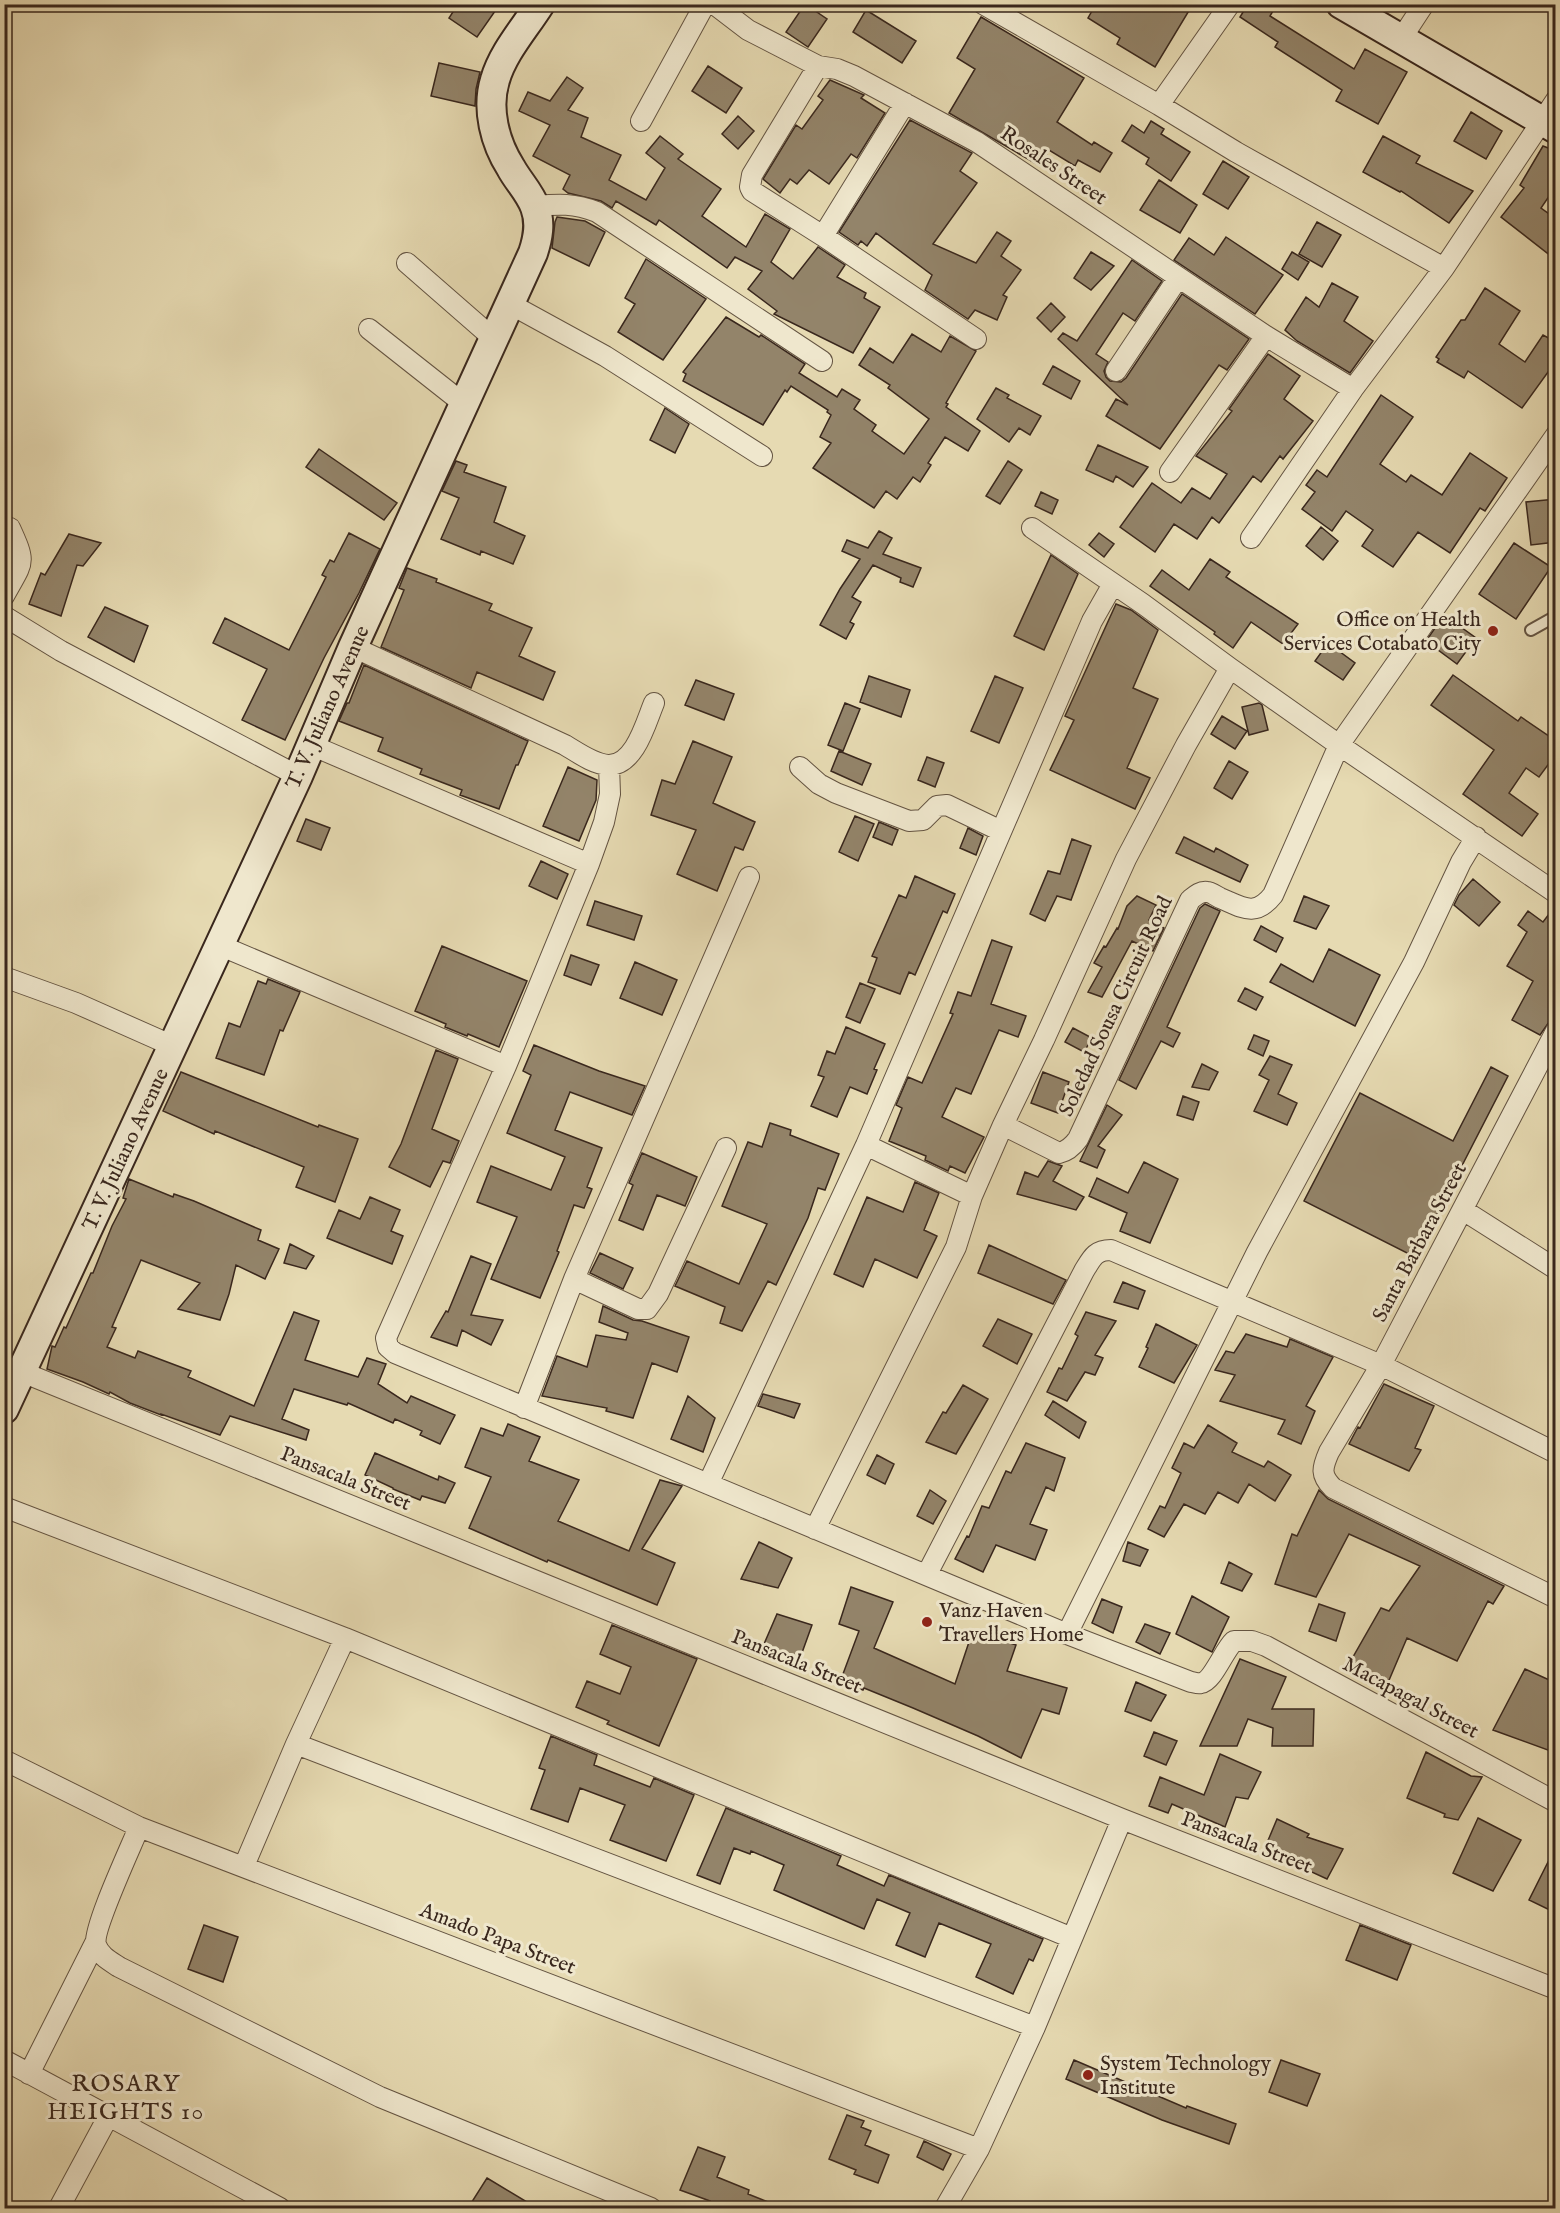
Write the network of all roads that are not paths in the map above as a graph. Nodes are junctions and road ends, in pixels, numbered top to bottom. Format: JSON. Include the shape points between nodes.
{"nodes":[{"id":1,"x":540,"y":4,"type":"edge"},
{"id":2,"x":705,"y":4,"type":"edge"},
{"id":3,"x":714,"y":4,"type":"edge"},
{"id":4,"x":983,"y":4,"type":"edge"},
{"id":5,"x":1230,"y":4,"type":"edge"},
{"id":6,"x":1341,"y":4,"type":"edge"},
{"id":7,"x":1424,"y":4,"type":"edge"},
{"id":8,"x":1401,"y":39,"type":"junction"},
{"id":9,"x":818,"y":66,"type":"junction"},
{"id":10,"x":905,"y":103,"type":"junction"},
{"id":11,"x":1159,"y":105,"type":"junction"},
{"id":12,"x":1551,"y":116,"type":"edge"},
{"id":13,"x":641,"y":121,"type":"dead end"},
{"id":14,"x":535,"y":206,"type":"junction"},
{"id":15,"x":823,"y":236,"type":"junction"},
{"id":16,"x":407,"y":263,"type":"dead end"},
{"id":17,"x":1444,"y":268,"type":"junction"},
{"id":18,"x":1178,"y":278,"type":"junction"},
{"id":19,"x":510,"y":304,"type":"junction"},
{"id":20,"x":369,"y":329,"type":"dead end"},
{"id":21,"x":1266,"y":336,"type":"junction"},
{"id":22,"x":494,"y":339,"type":"junction"},
{"id":23,"x":976,"y":339,"type":"dead end"},
{"id":24,"x":822,"y":361,"type":"dead end"},
{"id":25,"x":1116,"y":371,"type":"dead end"},
{"id":26,"x":1353,"y":389,"type":"junction"},
{"id":27,"x":464,"y":404,"type":"junction"},
{"id":28,"x":1556,"y":435,"type":"edge"},
{"id":29,"x":762,"y":456,"type":"dead end"},
{"id":30,"x":1170,"y":471,"type":"dead end"},
{"id":31,"x":10,"y":528,"type":"dead end"},
{"id":32,"x":1032,"y":528,"type":"dead end"},
{"id":33,"x":1251,"y":537,"type":"dead end"},
{"id":34,"x":1113,"y":584,"type":"junction"},
{"id":35,"x":4,"y":596,"type":"edge"},
{"id":36,"x":4,"y":616,"type":"edge"},
{"id":37,"x":1556,"y":616,"type":"edge"},
{"id":38,"x":1531,"y":630,"type":"dead end"},
{"id":39,"x":353,"y":647,"type":"junction"},
{"id":40,"x":1230,"y":668,"type":"junction"},
{"id":41,"x":654,"y":703,"type":"dead end"},
{"id":42,"x":310,"y":745,"type":"junction"},
{"id":43,"x":1339,"y":745,"type":"junction"},
{"id":44,"x":609,"y":765,"type":"junction"},
{"id":45,"x":800,"y":767,"type":"dead end"},
{"id":46,"x":298,"y":776,"type":"junction"},
{"id":47,"x":1001,"y":831,"type":"junction"},
{"id":48,"x":1476,"y":837,"type":"junction"},
{"id":49,"x":589,"y":864,"type":"junction"},
{"id":50,"x":748,"y":877,"type":"dead end"},
{"id":51,"x":1556,"y":893,"type":"edge"},
{"id":52,"x":219,"y":945,"type":"junction"},
{"id":53,"x":4,"y":977,"type":"edge"},
{"id":54,"x":1556,"y":1031,"type":"edge"},
{"id":55,"x":173,"y":1046,"type":"junction"},
{"id":56,"x":506,"y":1066,"type":"junction"},
{"id":57,"x":1003,"y":1125,"type":"junction"},
{"id":58,"x":866,"y":1145,"type":"junction"},
{"id":59,"x":726,"y":1148,"type":"dead end"},
{"id":60,"x":972,"y":1196,"type":"junction"},
{"id":61,"x":1463,"y":1210,"type":"junction"},
{"id":62,"x":1556,"y":1269,"type":"edge"},
{"id":63,"x":574,"y":1279,"type":"junction"},
{"id":64,"x":1232,"y":1302,"type":"junction"},
{"id":65,"x":1381,"y":1365,"type":"junction"},
{"id":66,"x":14,"y":1377,"type":"edge"},
{"id":67,"x":524,"y":1408,"type":"junction"},
{"id":68,"x":4,"y":1409,"type":"edge"},
{"id":69,"x":1556,"y":1453,"type":"edge"},
{"id":70,"x":708,"y":1484,"type":"junction"},
{"id":71,"x":4,"y":1507,"type":"edge"},
{"id":72,"x":815,"y":1529,"type":"junction"},
{"id":73,"x":927,"y":1574,"type":"junction"},
{"id":74,"x":1556,"y":1599,"type":"edge"},
{"id":75,"x":1067,"y":1634,"type":"junction"},
{"id":76,"x":345,"y":1638,"type":"junction"},
{"id":77,"x":296,"y":1744,"type":"junction"},
{"id":78,"x":4,"y":1760,"type":"edge"},
{"id":79,"x":1556,"y":1802,"type":"edge"},
{"id":80,"x":1122,"y":1819,"type":"junction"},
{"id":81,"x":139,"y":1827,"type":"junction"},
{"id":82,"x":244,"y":1866,"type":"junction"},
{"id":83,"x":1072,"y":1938,"type":"junction"},
{"id":84,"x":95,"y":1943,"type":"junction"},
{"id":85,"x":1556,"y":1989,"type":"edge"},
{"id":86,"x":1035,"y":2027,"type":"junction"},
{"id":87,"x":4,"y":2060,"type":"edge"},
{"id":88,"x":29,"y":2074,"type":"junction"},
{"id":89,"x":108,"y":2117,"type":"junction"},
{"id":90,"x":979,"y":2149,"type":"junction"},
{"id":91,"x":59,"y":2208,"type":"edge"},
{"id":92,"x":280,"y":2208,"type":"edge"},
{"id":93,"x":651,"y":2208,"type":"edge"},
{"id":94,"x":945,"y":2208,"type":"edge"}],
"edges":[{"from":1,"to":14,"type":"main road","name":"T. V. Juliano Avenue","via":[[495,79],[492,112],[499,145]]},
{"from":2,"to":13,"type":"street"},
{"from":3,"to":9,"type":"street","name":"Rosales Street","via":[[748,30]]},
{"from":4,"to":11,"type":"street"},
{"from":5,"to":11,"type":"street"},
{"from":6,"to":8,"type":"main road"},
{"from":7,"to":8,"type":"street"},
{"from":8,"to":12,"type":"main road"},
{"from":9,"to":10,"type":"street","name":"Rosales Street","via":[[855,76]]},
{"from":9,"to":15,"type":"street","via":[[752,175],[750,187]]},
{"from":10,"to":15,"type":"street"},
{"from":10,"to":18,"type":"street","name":"Rosales Street","via":[[977,142]]},
{"from":11,"to":17,"type":"street"},
{"from":12,"to":17,"type":"street"},
{"from":14,"to":19,"type":"main road","name":"T. V. Juliano Avenue","via":[[537,239]]},
{"from":14,"to":24,"type":"street","via":[[580,205],[597,212]]},
{"from":15,"to":23,"type":"street"},
{"from":16,"to":22,"type":"street"},
{"from":17,"to":26,"type":"street"},
{"from":18,"to":21,"type":"street","name":"Rosales Street"},
{"from":18,"to":25,"type":"street"},
{"from":19,"to":22,"type":"main road","name":"T. V. Juliano Avenue"},
{"from":19,"to":29,"type":"street","via":[[605,356]]},
{"from":20,"to":27,"type":"street"},
{"from":21,"to":26,"type":"street","name":"Rosales Street"},
{"from":21,"to":30,"type":"street"},
{"from":22,"to":27,"type":"main road","name":"T. V. Juliano Avenue"},
{"from":26,"to":33,"type":"street"},
{"from":27,"to":39,"type":"main road","name":"T. V. Juliano Avenue"},
{"from":28,"to":43,"type":"street","name":"Soledad Sousa Circuit Road"},
{"from":31,"to":35,"type":"street","via":[[22,559]]},
{"from":32,"to":34,"type":"street"},
{"from":34,"to":40,"type":"street"},
{"from":34,"to":47,"type":"street","via":[[1092,621]]},
{"from":36,"to":46,"type":"street","via":[[61,651]]},
{"from":37,"to":38,"type":"lane"},
{"from":39,"to":42,"type":"main road","name":"T. V. Juliano Avenue"},
{"from":39,"to":44,"type":"street"},
{"from":40,"to":43,"type":"street"},
{"from":40,"to":57,"type":"street","via":[[1126,859]]},
{"from":41,"to":44,"type":"street","via":[[629,755]]},
{"from":42,"to":46,"type":"main road","name":"T. V. Juliano Avenue"},
{"from":42,"to":49,"type":"street"},
{"from":43,"to":48,"type":"street"},
{"from":43,"to":57,"type":"street","name":"Soledad Sousa Circuit Road","via":[[1268,902],[1247,910],[1207,892],[1190,900],[1073,1146],[1059,1153]]},
{"from":44,"to":49,"type":"street","via":[[610,794]]},
{"from":45,"to":47,"type":"street","via":[[836,793],[909,821],[923,820],[937,806],[947,805]]},
{"from":46,"to":52,"type":"main road","name":"T. V. Juliano Avenue"},
{"from":47,"to":58,"type":"street"},
{"from":48,"to":51,"type":"street"},
{"from":48,"to":64,"type":"street","via":[[1414,962]]},
{"from":49,"to":56,"type":"street"},
{"from":50,"to":63,"type":"street"},
{"from":52,"to":55,"type":"main road","name":"T. V. Juliano Avenue"},
{"from":52,"to":56,"type":"street"},
{"from":53,"to":55,"type":"street","via":[[76,1003]]},
{"from":54,"to":61,"type":"street","name":"Santa Barbara Street"},
{"from":55,"to":66,"type":"main road","name":"T. V. Juliano Avenue"},
{"from":56,"to":67,"type":"street","via":[[386,1338],[395,1353]]},
{"from":57,"to":60,"type":"street"},
{"from":58,"to":60,"type":"street"},
{"from":58,"to":70,"type":"street"},
{"from":59,"to":63,"type":"street","via":[[658,1294],[647,1309],[638,1309]]},
{"from":60,"to":72,"type":"street","via":[[956,1247]]},
{"from":61,"to":62,"type":"street"},
{"from":61,"to":65,"type":"street","name":"Santa Barbara Street"},
{"from":63,"to":67,"type":"street"},
{"from":64,"to":65,"type":"street"},
{"from":64,"to":73,"type":"street","via":[[1111,1250],[1094,1253]]},
{"from":64,"to":75,"type":"street"},
{"from":65,"to":69,"type":"street"},
{"from":65,"to":74,"type":"street","name":"Santa Barbara Street","via":[[1329,1452],[1324,1464],[1325,1480],[1333,1488]]},
{"from":66,"to":68,"type":"main road","name":"T. V. Juliano Avenue"},
{"from":66,"to":80,"type":"street","name":"Pansacala Street"},
{"from":67,"to":70,"type":"street"},
{"from":70,"to":72,"type":"street"},
{"from":71,"to":76,"type":"street"},
{"from":72,"to":73,"type":"street"},
{"from":73,"to":75,"type":"street"},
{"from":75,"to":79,"type":"street","name":"Macapagal Street","via":[[1200,1683],[1209,1679],[1234,1641],[1266,1646]]},
{"from":76,"to":77,"type":"street"},
{"from":76,"to":83,"type":"street"},
{"from":77,"to":82,"type":"street"},
{"from":77,"to":86,"type":"street"},
{"from":78,"to":81,"type":"street","name":"Amado Papa Street"},
{"from":80,"to":83,"type":"street"},
{"from":80,"to":85,"type":"street","name":"Pansacala Street"},
{"from":81,"to":82,"type":"street","name":"Amado Papa Street"},
{"from":81,"to":84,"type":"street"},
{"from":82,"to":90,"type":"street","name":"Amado Papa Street"},
{"from":83,"to":86,"type":"street"},
{"from":84,"to":88,"type":"street"},
{"from":84,"to":93,"type":"street","via":[[100,1954],[119,1967],[380,2097]]},
{"from":86,"to":90,"type":"street"},
{"from":87,"to":88,"type":"street"},
{"from":88,"to":89,"type":"street"},
{"from":89,"to":91,"type":"street"},
{"from":89,"to":92,"type":"street"},
{"from":90,"to":94,"type":"street"}]}
